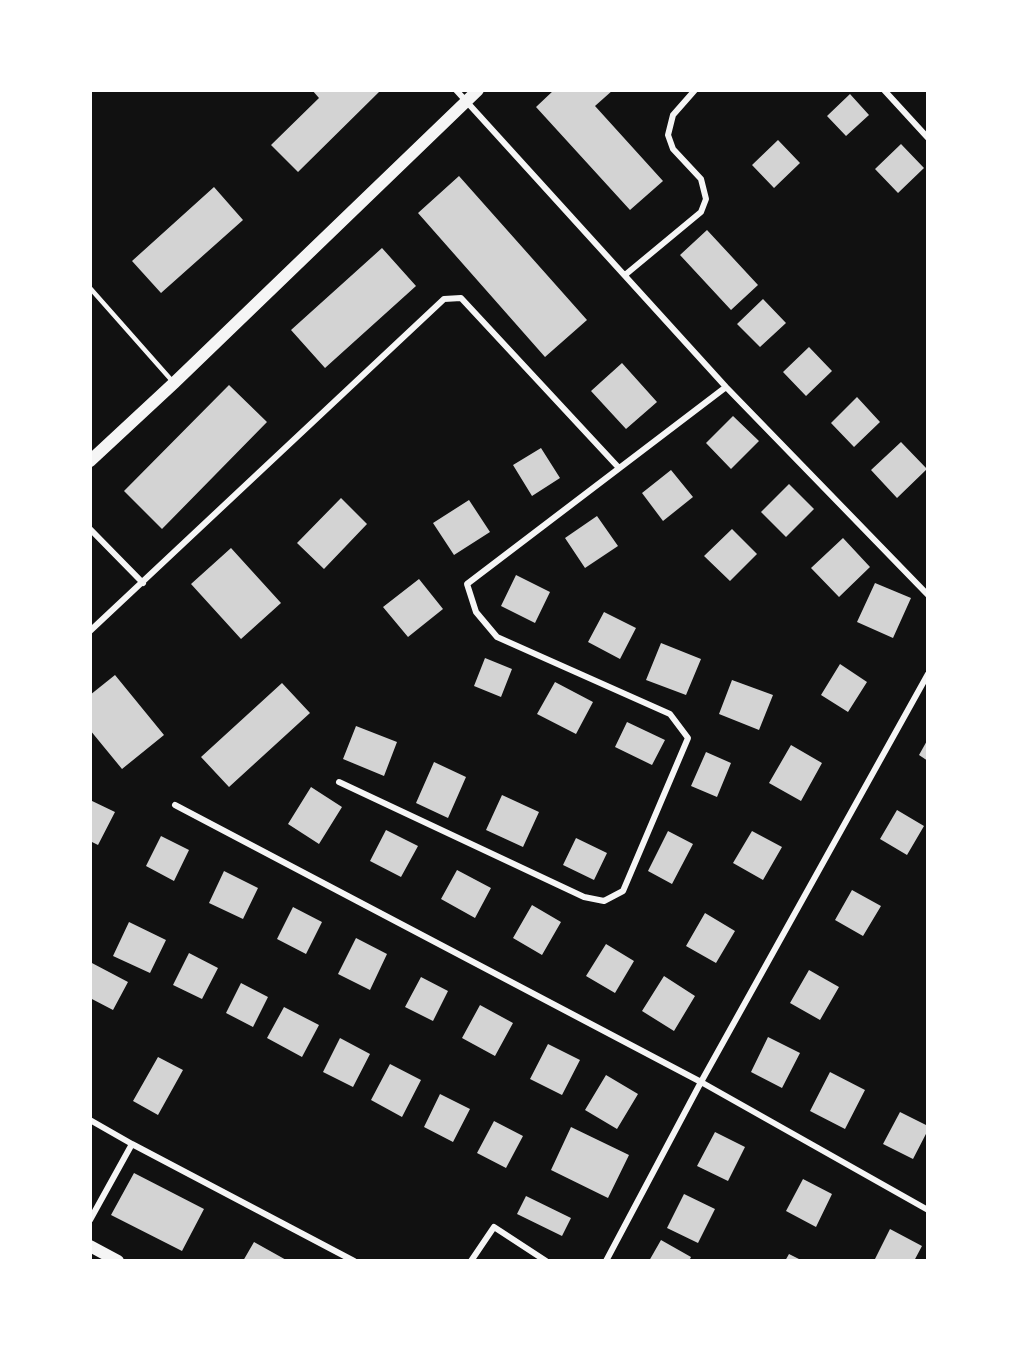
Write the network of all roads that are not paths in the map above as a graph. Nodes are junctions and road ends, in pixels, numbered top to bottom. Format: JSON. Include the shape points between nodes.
{"nodes":[{"id":1,"x":456,"y":90,"type":"edge"},
{"id":2,"x":478,"y":90,"type":"edge"},
{"id":3,"x":695,"y":90,"type":"edge"},
{"id":4,"x":884,"y":90,"type":"edge"},
{"id":5,"x":466,"y":101,"type":"junction"},
{"id":6,"x":928,"y":138,"type":"edge"},
{"id":7,"x":624,"y":275,"type":"junction"},
{"id":8,"x":90,"y":288,"type":"edge"},
{"id":9,"x":174,"y":383,"type":"junction"},
{"id":10,"x":726,"y":387,"type":"junction"},
{"id":11,"x":90,"y":461,"type":"edge"},
{"id":12,"x":619,"y":468,"type":"junction"},
{"id":13,"x":90,"y":529,"type":"edge"},
{"id":14,"x":143,"y":583,"type":"junction"},
{"id":15,"x":928,"y":595,"type":"edge"},
{"id":16,"x":90,"y":631,"type":"edge"},
{"id":17,"x":928,"y":674,"type":"edge"},
{"id":18,"x":339,"y":782,"type":"dead end"},
{"id":19,"x":175,"y":806,"type":"dead end"},
{"id":20,"x":700,"y":1082,"type":"junction"},
{"id":21,"x":90,"y":1120,"type":"edge"},
{"id":22,"x":132,"y":1144,"type":"junction"},
{"id":23,"x":928,"y":1210,"type":"edge"},
{"id":24,"x":90,"y":1220,"type":"edge"},
{"id":25,"x":90,"y":1246,"type":"edge"},
{"id":26,"x":118,"y":1261,"type":"edge"},
{"id":27,"x":354,"y":1261,"type":"edge"},
{"id":28,"x":471,"y":1261,"type":"edge"},
{"id":29,"x":546,"y":1261,"type":"edge"},
{"id":30,"x":606,"y":1261,"type":"edge"}],
"edges":[{"from":1,"to":5,"type":"street"},
{"from":2,"to":5,"type":"main road"},
{"from":3,"to":7,"type":"street","via":[[673,115],[668,135],[674,149],[701,179],[706,199],[701,212]]},
{"from":4,"to":6,"type":"street"},
{"from":5,"to":7,"type":"street"},
{"from":5,"to":9,"type":"main road"},
{"from":7,"to":10,"type":"street"},
{"from":8,"to":9,"type":"lane"},
{"from":9,"to":11,"type":"main road"},
{"from":10,"to":12,"type":"street"},
{"from":10,"to":15,"type":"street"},
{"from":12,"to":14,"type":"street","via":[[461,298],[444,299]]},
{"from":12,"to":18,"type":"street","via":[[467,584],[476,612],[497,637],[670,714],[687,738],[623,891],[603,901],[584,897]]},
{"from":13,"to":14,"type":"street"},
{"from":14,"to":16,"type":"street"},
{"from":17,"to":20,"type":"street"},
{"from":19,"to":20,"type":"street"},
{"from":20,"to":23,"type":"street"},
{"from":20,"to":30,"type":"street"},
{"from":21,"to":22,"type":"street"},
{"from":22,"to":24,"type":"street"},
{"from":22,"to":27,"type":"street"},
{"from":25,"to":26,"type":"main road"},
{"from":28,"to":29,"type":"street","via":[[494,1227]]}]}
